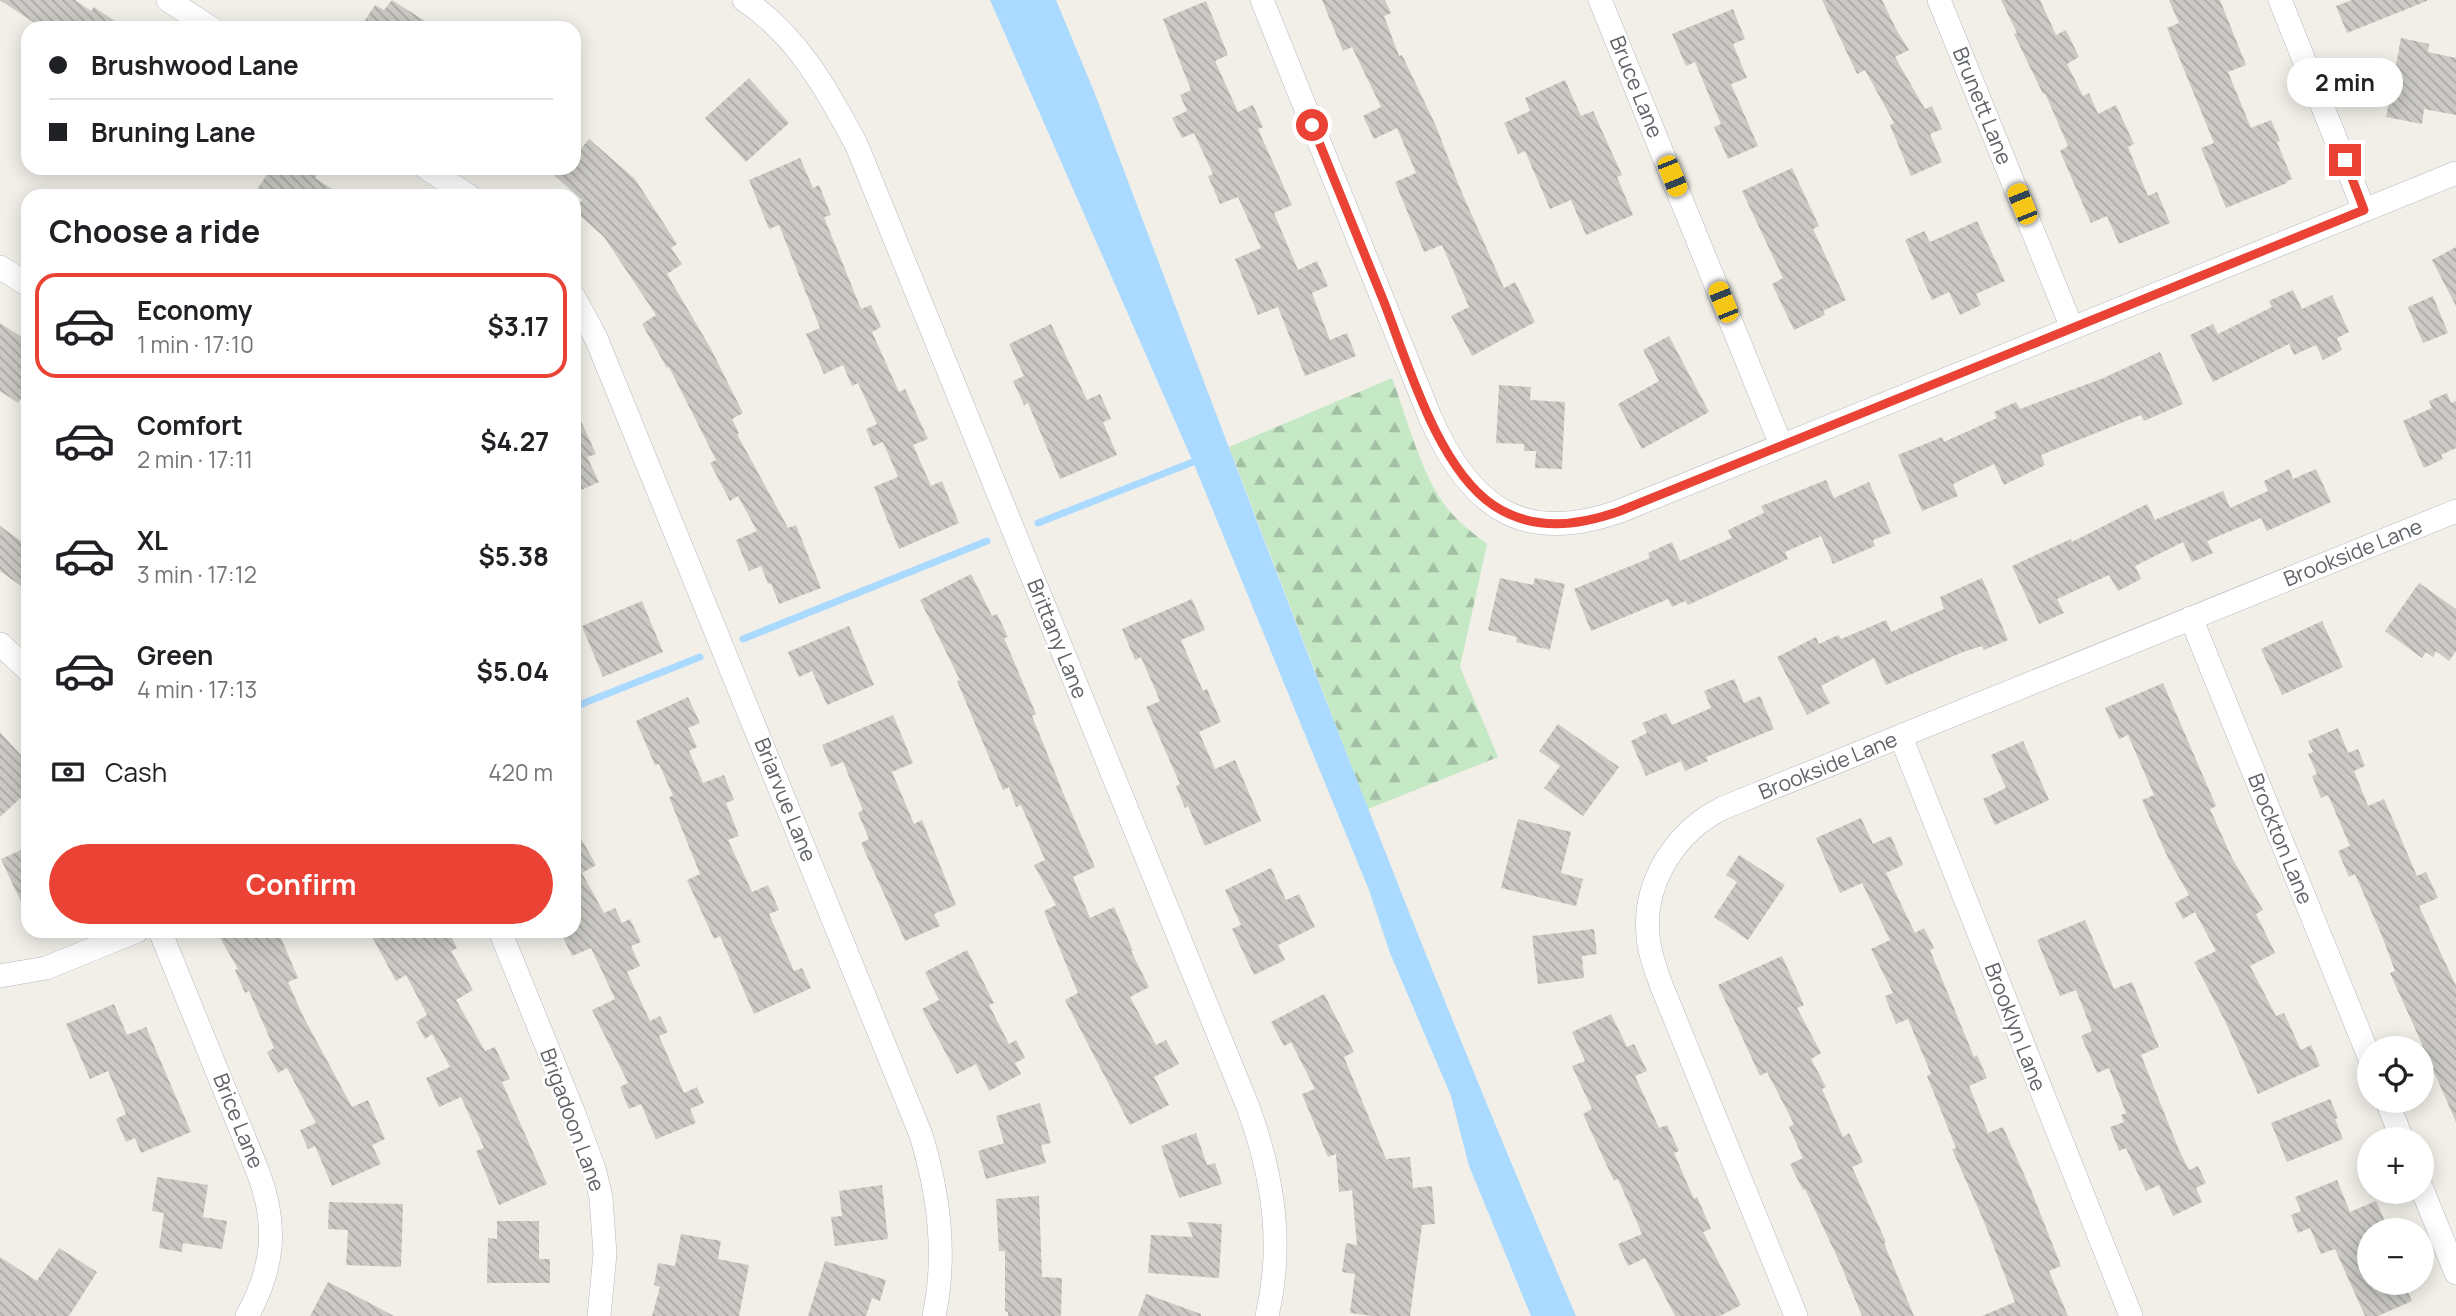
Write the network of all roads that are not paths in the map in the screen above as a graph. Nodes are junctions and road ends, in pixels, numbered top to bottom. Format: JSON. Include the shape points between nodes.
{"nodes":[{"id":1,"x":168,"y":0,"type":"edge"},
{"id":2,"x":744,"y":0,"type":"edge"},
{"id":3,"x":1262,"y":0,"type":"edge"},
{"id":4,"x":1600,"y":0,"type":"edge"},
{"id":5,"x":1939,"y":0,"type":"edge"},
{"id":6,"x":2280,"y":0,"type":"edge"},
{"id":7,"x":200,"y":21,"type":"edge"},
{"id":8,"x":2456,"y":173,"type":"edge"},
{"id":9,"x":437,"y":175,"type":"edge"},
{"id":10,"x":458,"y":189,"type":"edge"},
{"id":11,"x":2364,"y":210,"type":"junction"},
{"id":12,"x":0,"y":267,"type":"edge"},
{"id":13,"x":21,"y":280,"type":"edge"},
{"id":14,"x":581,"y":310,"type":"edge"},
{"id":15,"x":2072,"y":328,"type":"junction"},
{"id":16,"x":1782,"y":445,"type":"junction"},
{"id":17,"x":2456,"y":511,"type":"edge"},
{"id":18,"x":2191,"y":618,"type":"junction"},
{"id":19,"x":0,"y":644,"type":"edge"},
{"id":20,"x":21,"y":664,"type":"edge"},
{"id":21,"x":1901,"y":737,"type":"junction"},
{"id":22,"x":120,"y":938,"type":"edge"},
{"id":23,"x":163,"y":938,"type":"edge"},
{"id":24,"x":503,"y":938,"type":"edge"},
{"id":25,"x":0,"y":976,"type":"edge"},
{"id":26,"x":2361,"y":1036,"type":"edge"},
{"id":27,"x":2428,"y":1204,"type":"edge"},
{"id":28,"x":2456,"y":1273,"type":"edge"},
{"id":29,"x":247,"y":1316,"type":"edge"},
{"id":30,"x":599,"y":1316,"type":"edge"},
{"id":31,"x":934,"y":1316,"type":"edge"},
{"id":32,"x":1267,"y":1316,"type":"edge"},
{"id":33,"x":1796,"y":1316,"type":"edge"},
{"id":34,"x":2131,"y":1316,"type":"edge"}],
"edges":[{"from":1,"to":7,"type":"street"},
{"from":2,"to":32,"type":"street","name":"Brittany Lane","via":[[800,53],[857,146],[1248,1107],[1275,1209],[1275,1270]]},
{"from":3,"to":16,"type":"street","via":[[1430,417],[1458,472],[1480,495],[1526,520],[1554,525],[1584,522]]},
{"from":4,"to":16,"type":"street","name":"Bruce Lane"},
{"from":5,"to":15,"type":"street","name":"Brunett Lane"},
{"from":6,"to":11,"type":"street"},
{"from":8,"to":11,"type":"street"},
{"from":9,"to":10,"type":"street"},
{"from":11,"to":15,"type":"street"},
{"from":12,"to":13,"type":"street"},
{"from":14,"to":31,"type":"street","name":"Briarvue Lane","via":[[921,1135],[939,1220],[941,1264]]},
{"from":15,"to":16,"type":"street"},
{"from":17,"to":18,"type":"street","name":"Brookside Lane"},
{"from":18,"to":21,"type":"street","name":"Brookside Lane"},
{"from":18,"to":26,"type":"street","name":"Brockton Lane"},
{"from":19,"to":20,"type":"street"},
{"from":21,"to":33,"type":"street","name":"Brookside Lane","via":[[1723,808],[1699,822],[1662,866],[1649,906],[1648,934],[1655,967]]},
{"from":21,"to":34,"type":"street","name":"Brooklyn Lane"},
{"from":22,"to":25,"type":"street","via":[[46,968]]},
{"from":23,"to":29,"type":"street","name":"Brice Lane","via":[[267,1199],[271,1229],[267,1268]]},
{"from":24,"to":30,"type":"street","name":"Brigadoon Lane","via":[[595,1172],[605,1240]]},
{"from":27,"to":28,"type":"street"}]}
